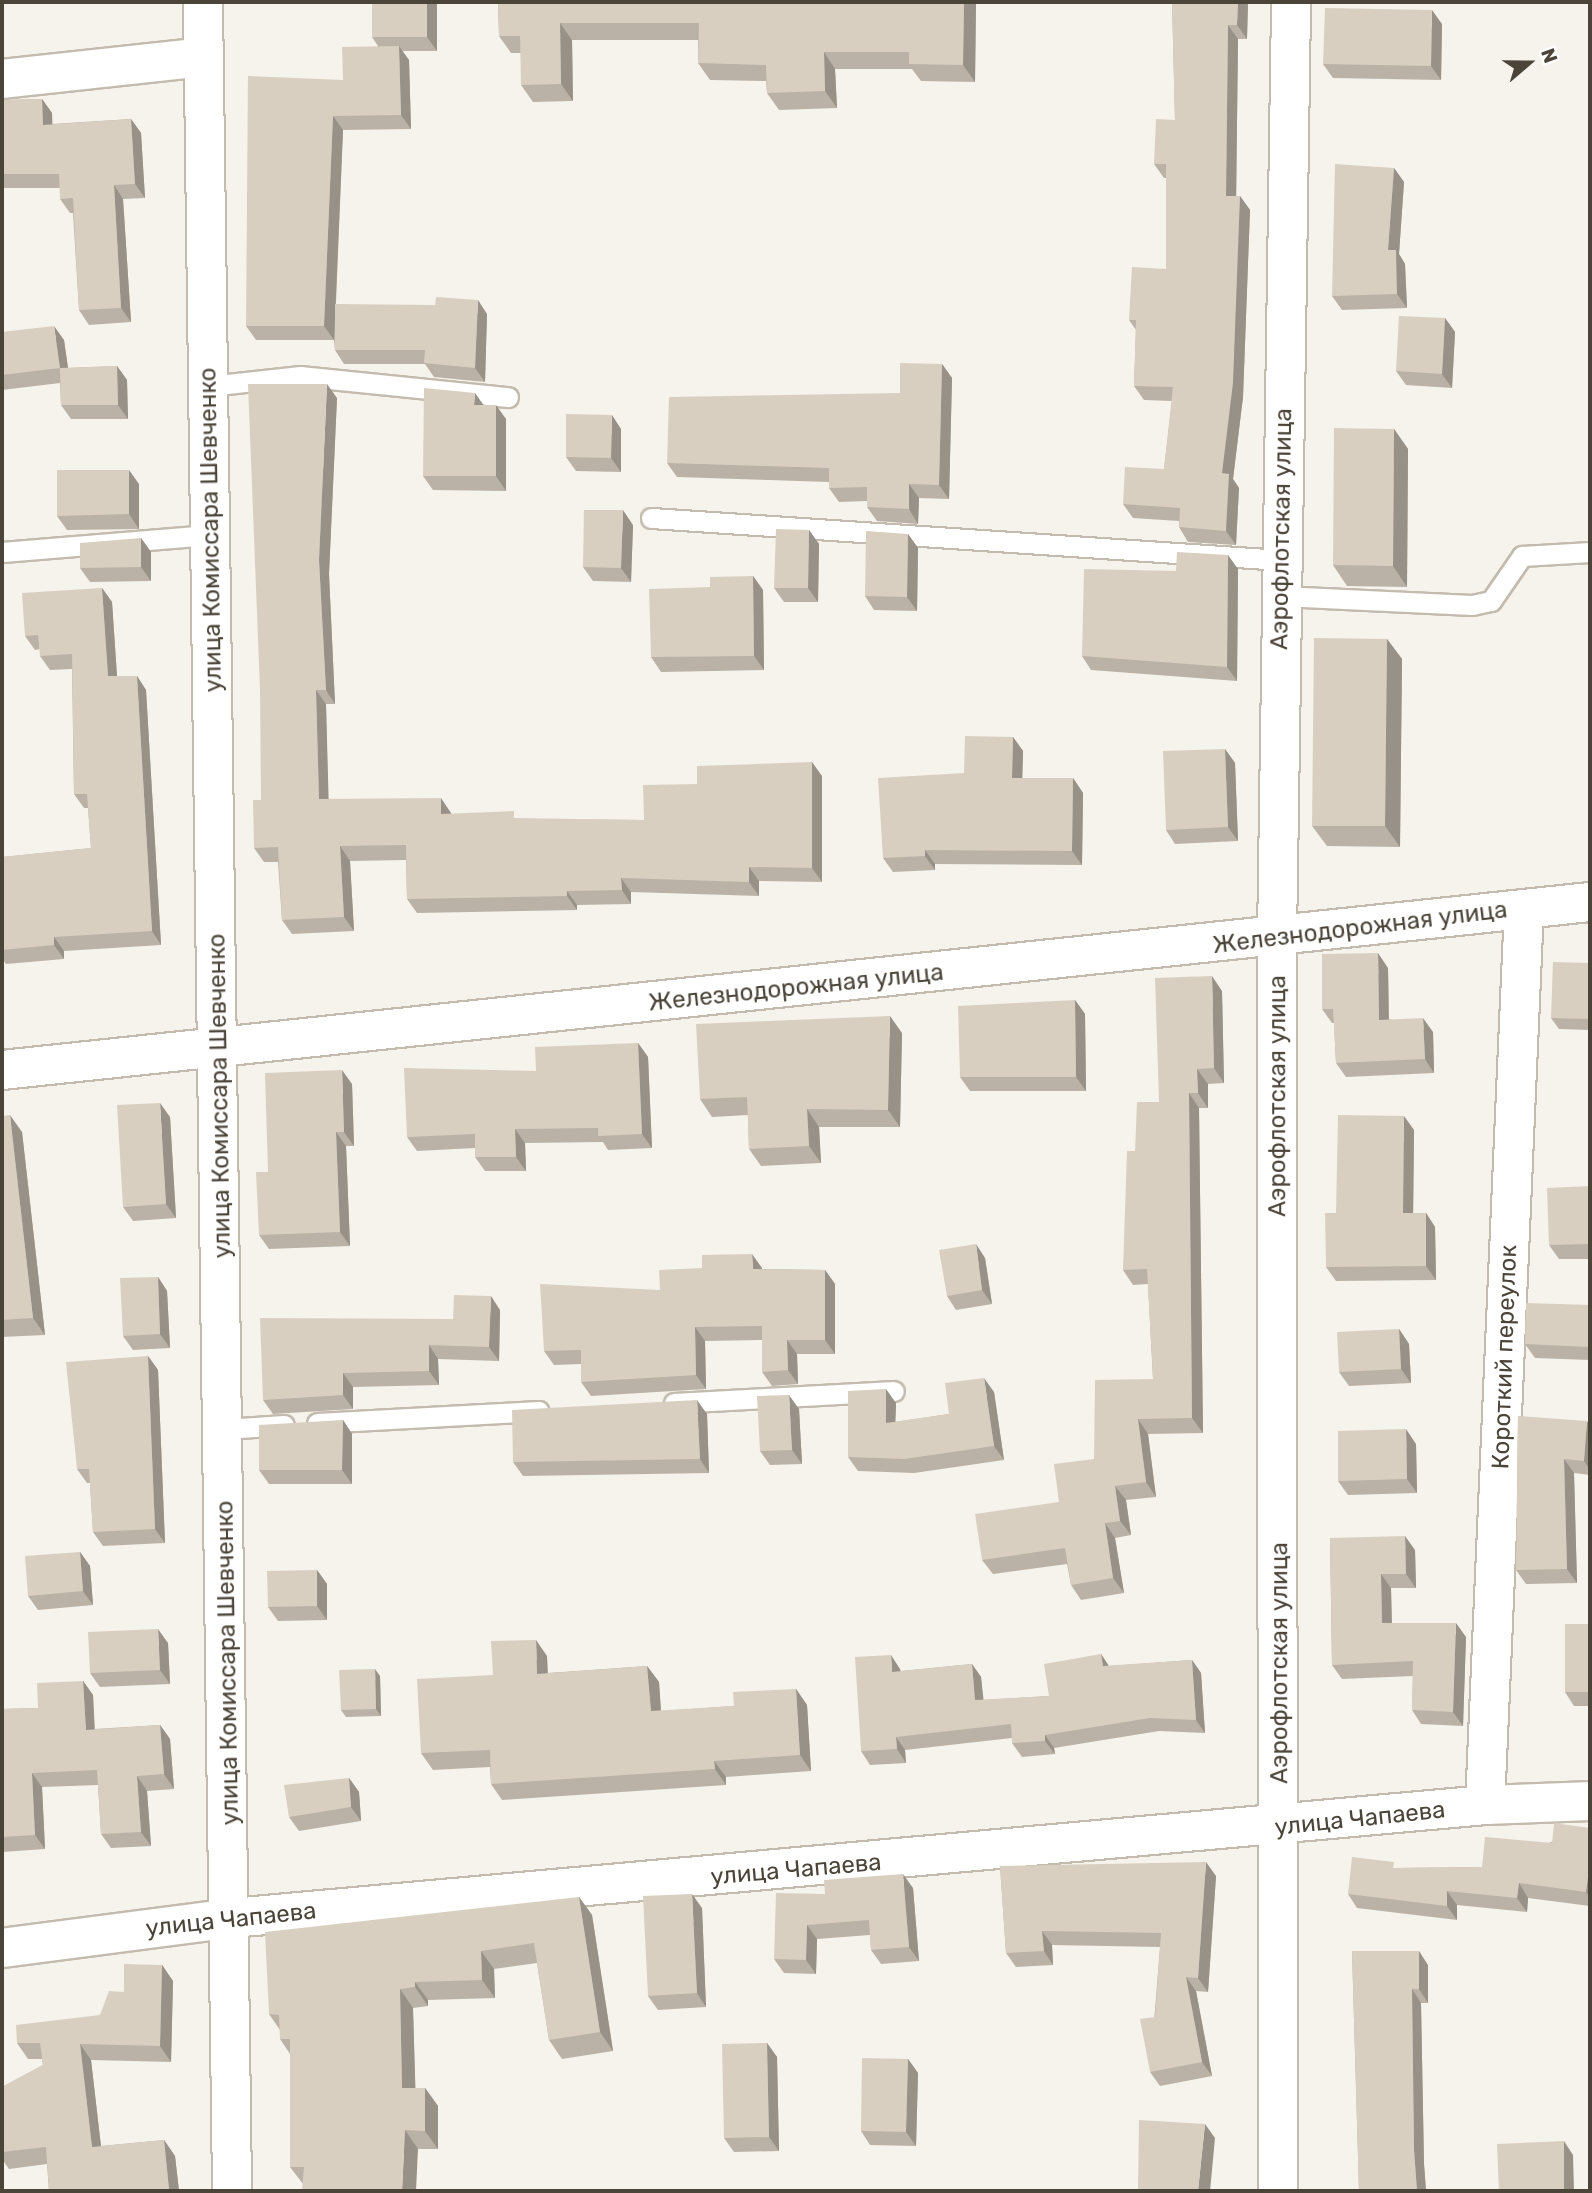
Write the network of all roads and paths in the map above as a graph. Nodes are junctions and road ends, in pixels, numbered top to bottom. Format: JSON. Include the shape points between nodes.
{"nodes":[{"id":1,"x":203,"y":2,"type":"edge"},
{"id":2,"x":1292,"y":2,"type":"edge"},
{"id":3,"x":203,"y":57,"type":"junction"},
{"id":4,"x":2,"y":79,"type":"edge"},
{"id":5,"x":208,"y":386,"type":"junction"},
{"id":6,"x":508,"y":397,"type":"dead end"},
{"id":7,"x":651,"y":518,"type":"dead end"},
{"id":8,"x":211,"y":535,"type":"junction"},
{"id":9,"x":2,"y":552,"type":"edge"},
{"id":10,"x":1590,"y":552,"type":"edge"},
{"id":11,"x":1281,"y":578,"type":"junction"},
{"id":12,"x":1590,"y":902,"type":"edge"},
{"id":13,"x":1524,"y":909,"type":"junction"},
{"id":14,"x":1278,"y":939,"type":"junction"},
{"id":15,"x":219,"y":1047,"type":"junction"},
{"id":16,"x":2,"y":1070,"type":"edge"},
{"id":17,"x":894,"y":1391,"type":"dead end"},
{"id":18,"x":657,"y":1404,"type":"edge"},
{"id":19,"x":560,"y":1410,"type":"edge"},
{"id":20,"x":225,"y":1429,"type":"junction"},
{"id":21,"x":1590,"y":1801,"type":"edge"},
{"id":22,"x":1485,"y":1805,"type":"junction"},
{"id":23,"x":1281,"y":1828,"type":"junction"},
{"id":24,"x":232,"y":1918,"type":"junction"},
{"id":25,"x":2,"y":1948,"type":"edge"},
{"id":26,"x":232,"y":2191,"type":"edge"},
{"id":27,"x":1279,"y":2191,"type":"edge"}],
"edges":[{"from":1,"to":3,"type":"street","name":"улица Комиссара Шевченко"},
{"from":2,"to":11,"type":"street","name":"Аэрофлотская улица"},
{"from":3,"to":4,"type":"street"},
{"from":3,"to":5,"type":"street","name":"улица Комиссара Шевченко"},
{"from":5,"to":6,"type":"lane","via":[[300,376]]},
{"from":5,"to":8,"type":"street","name":"улица Комиссара Шевченко"},
{"from":7,"to":11,"type":"lane"},
{"from":8,"to":9,"type":"lane"},
{"from":8,"to":15,"type":"street","name":"улица Комиссара Шевченко"},
{"from":10,"to":11,"type":"lane","via":[[1522,556],[1491,601],[1472,605]]},
{"from":11,"to":14,"type":"street","name":"Аэрофлотская улица"},
{"from":12,"to":13,"type":"street","name":"Железнодорожная улица"},
{"from":13,"to":14,"type":"street","name":"Железнодорожная улица"},
{"from":13,"to":22,"type":"street","name":"Короткий переулок"},
{"from":14,"to":15,"type":"street","name":"Железнодорожная улица"},
{"from":14,"to":23,"type":"street","name":"Аэрофлотская улица"},
{"from":15,"to":16,"type":"street","name":"Железнодорожная улица"},
{"from":15,"to":20,"type":"street","name":"улица Комиссара Шевченко"},
{"from":17,"to":18,"type":"lane"},
{"from":19,"to":20,"type":"lane"},
{"from":20,"to":24,"type":"street","name":"улица Комиссара Шевченко"},
{"from":21,"to":22,"type":"street","name":"улица Чапаева"},
{"from":22,"to":23,"type":"street","name":"улица Чапаева"},
{"from":23,"to":24,"type":"street","name":"улица Чапаева"},
{"from":23,"to":27,"type":"street","name":"Аэрофлотская улица"},
{"from":24,"to":25,"type":"street","name":"улица Чапаева"},
{"from":24,"to":26,"type":"street","name":"улица Комиссара Шевченко"}]}
